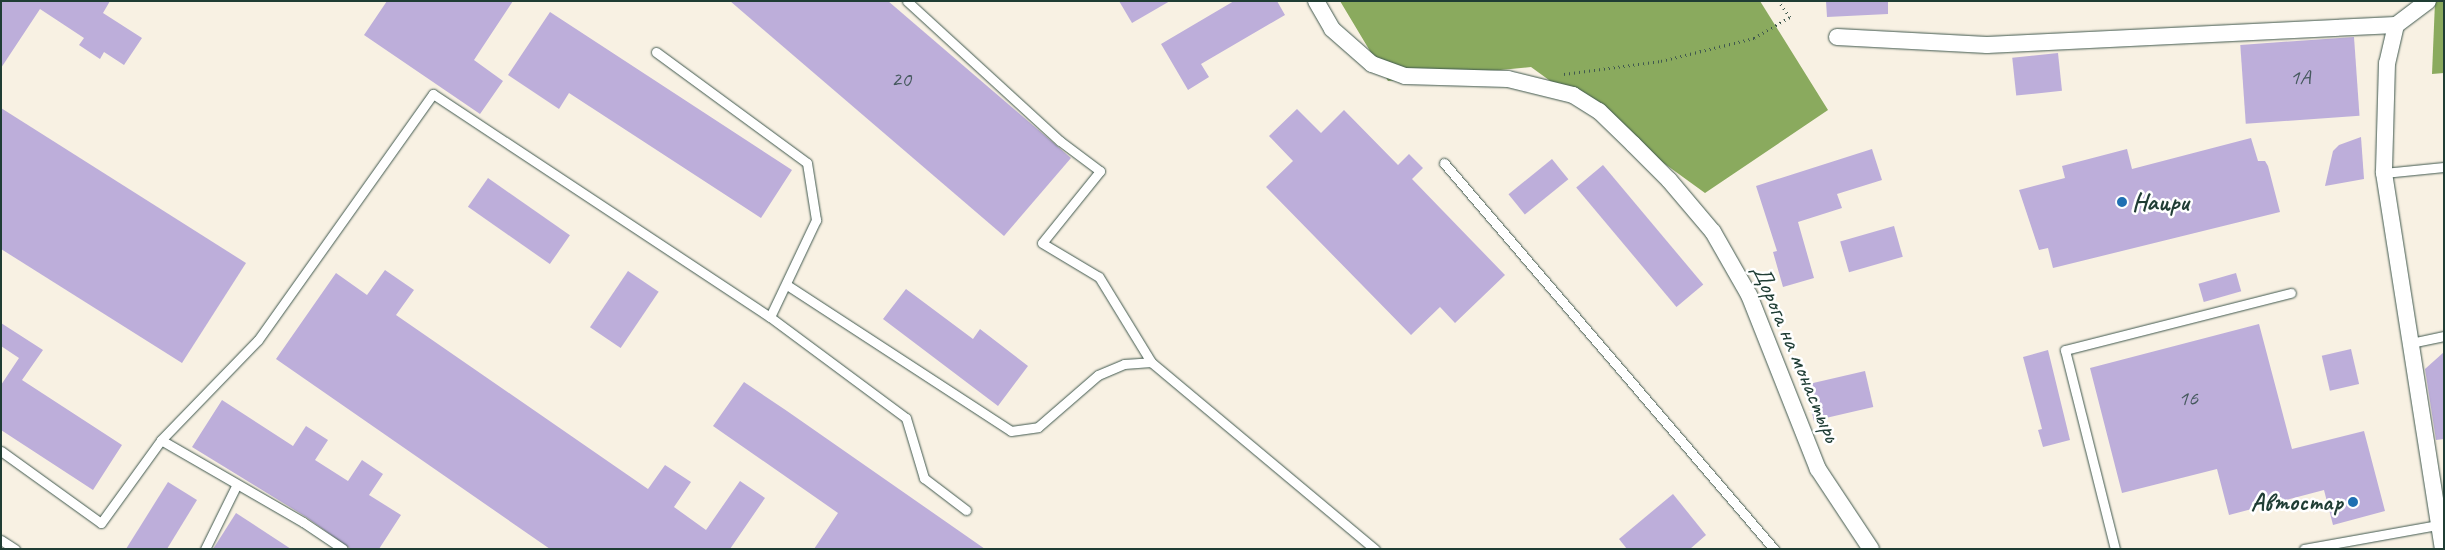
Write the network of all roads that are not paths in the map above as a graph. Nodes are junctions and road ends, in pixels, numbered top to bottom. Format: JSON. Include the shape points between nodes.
{"nodes":[{"id":1,"x":907,"y":1,"type":"edge"},
{"id":2,"x":1316,"y":1,"type":"edge"},
{"id":3,"x":2428,"y":1,"type":"edge"},
{"id":4,"x":2396,"y":25,"type":"junction"},
{"id":5,"x":1837,"y":37,"type":"dead end"},
{"id":6,"x":656,"y":52,"type":"dead end"},
{"id":7,"x":1444,"y":164,"type":"dead end"},
{"id":8,"x":2444,"y":167,"type":"edge"},
{"id":9,"x":2384,"y":173,"type":"junction"},
{"id":10,"x":787,"y":285,"type":"junction"},
{"id":11,"x":2291,"y":293,"type":"dead end"},
{"id":12,"x":770,"y":318,"type":"junction"},
{"id":13,"x":2444,"y":336,"type":"edge"},
{"id":14,"x":2411,"y":343,"type":"junction"},
{"id":15,"x":1151,"y":362,"type":"junction"},
{"id":16,"x":161,"y":440,"type":"junction"},
{"id":17,"x":1,"y":451,"type":"edge"},
{"id":18,"x":236,"y":486,"type":"junction"},
{"id":19,"x":966,"y":510,"type":"dead end"},
{"id":20,"x":2438,"y":525,"type":"junction"},
{"id":21,"x":1,"y":540,"type":"edge"},
{"id":22,"x":15,"y":549,"type":"edge"},
{"id":23,"x":205,"y":549,"type":"edge"},
{"id":24,"x":343,"y":549,"type":"edge"},
{"id":25,"x":1375,"y":549,"type":"edge"},
{"id":26,"x":1774,"y":549,"type":"edge"},
{"id":27,"x":1872,"y":549,"type":"edge"},
{"id":28,"x":2114,"y":549,"type":"edge"},
{"id":29,"x":2304,"y":549,"type":"edge"},
{"id":30,"x":2443,"y":549,"type":"edge"}],
"edges":[{"from":1,"to":15,"type":"lane","via":[[1060,141],[1100,171],[1042,243],[1099,277]]},
{"from":2,"to":27,"type":"street","name":"Дорога на монастырь","via":[[1332,29],[1372,64],[1405,76],[1508,79],[1573,95],[1599,110],[1669,180],[1713,232],[1749,295],[1818,469]]},
{"from":3,"to":4,"type":"street"},
{"from":4,"to":5,"type":"street","via":[[1987,45]]},
{"from":4,"to":9,"type":"street","via":[[2387,63]]},
{"from":6,"to":10,"type":"lane","via":[[807,163],[816,220]]},
{"from":7,"to":26,"type":"lane"},
{"from":8,"to":9,"type":"lane"},
{"from":9,"to":14,"type":"street"},
{"from":10,"to":12,"type":"lane"},
{"from":10,"to":15,"type":"lane","via":[[1011,431],[1038,427],[1098,375],[1124,364]]},
{"from":11,"to":28,"type":"lane","via":[[2065,350]]},
{"from":12,"to":16,"type":"lane","via":[[433,94],[258,340]]},
{"from":12,"to":19,"type":"lane","via":[[906,418],[924,478]]},
{"from":13,"to":14,"type":"lane"},
{"from":14,"to":20,"type":"street"},
{"from":15,"to":25,"type":"lane"},
{"from":16,"to":17,"type":"lane","via":[[101,523]]},
{"from":16,"to":18,"type":"lane"},
{"from":18,"to":23,"type":"lane"},
{"from":18,"to":24,"type":"lane","via":[[304,522]]},
{"from":20,"to":29,"type":"lane"},
{"from":20,"to":30,"type":"street"},
{"from":21,"to":22,"type":"lane"}]}
